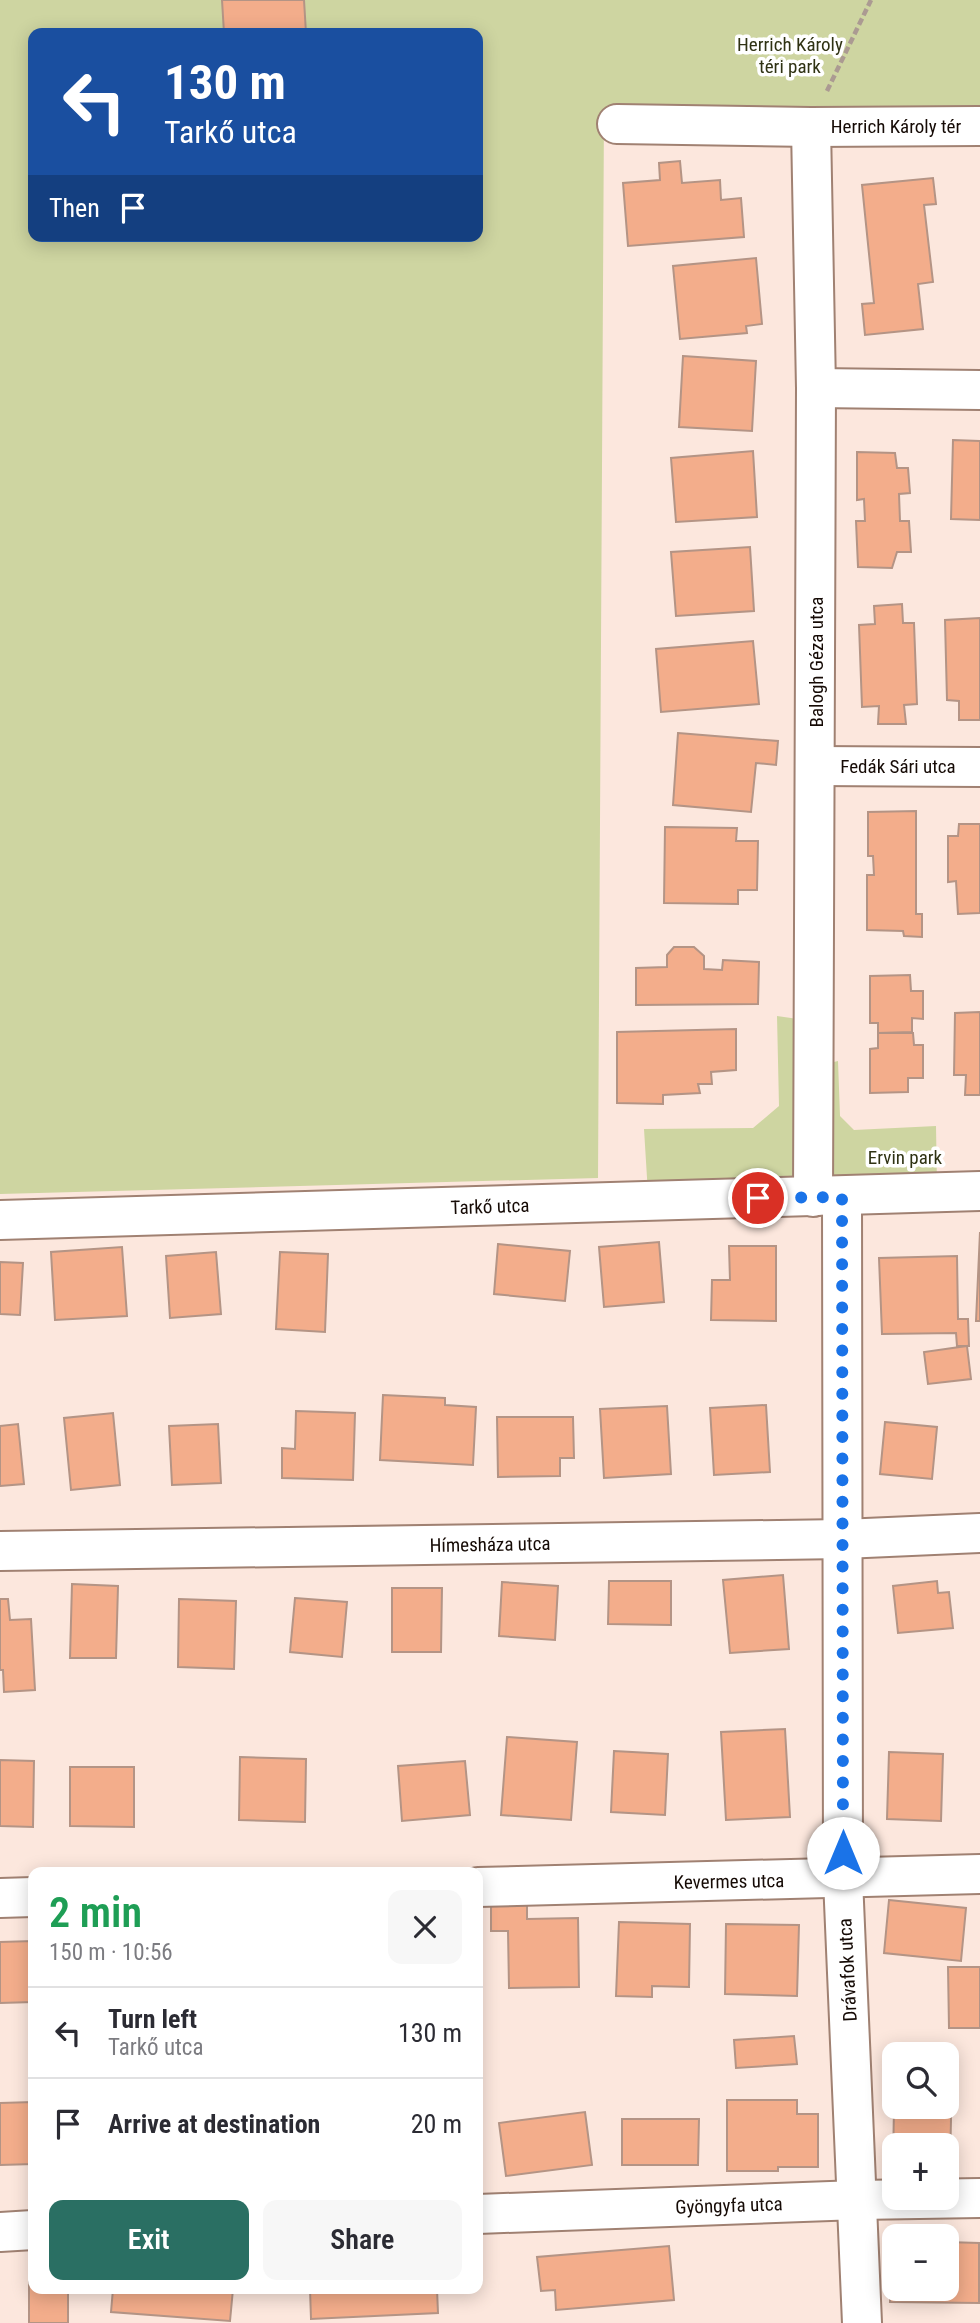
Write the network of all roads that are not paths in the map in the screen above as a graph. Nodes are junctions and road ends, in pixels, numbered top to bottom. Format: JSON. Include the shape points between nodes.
{"nodes":[{"id":1,"x":617,"y":124,"type":"dead end"},
{"id":2,"x":980,"y":126,"type":"edge"},
{"id":3,"x":811,"y":127,"type":"junction"},
{"id":4,"x":816,"y":388,"type":"junction"},
{"id":5,"x":980,"y":390,"type":"edge"},
{"id":6,"x":816,"y":766,"type":"junction"},
{"id":7,"x":980,"y":766,"type":"edge"},
{"id":8,"x":980,"y":1191,"type":"edge"},
{"id":9,"x":827,"y":1197,"type":"junction"},
{"id":10,"x":0,"y":1220,"type":"edge"},
{"id":11,"x":980,"y":1533,"type":"edge"},
{"id":12,"x":843,"y":1539,"type":"junction"},
{"id":13,"x":0,"y":1550,"type":"edge"},
{"id":14,"x":980,"y":1874,"type":"edge"},
{"id":15,"x":843,"y":1879,"type":"junction"},
{"id":16,"x":483,"y":1887,"type":"edge"},
{"id":17,"x":0,"y":1898,"type":"edge"},
{"id":18,"x":28,"y":1898,"type":"edge"},
{"id":19,"x":980,"y":2198,"type":"edge"},
{"id":20,"x":858,"y":2200,"type":"junction"},
{"id":21,"x":483,"y":2214,"type":"edge"},
{"id":22,"x":28,"y":2230,"type":"edge"},
{"id":23,"x":0,"y":2232,"type":"edge"},
{"id":24,"x":862,"y":2323,"type":"edge"}],
"edges":[{"from":1,"to":3,"type":"street","name":"Herrich Károly tér"},
{"from":2,"to":3,"type":"street","name":"Herrich Károly tér"},
{"from":3,"to":4,"type":"street","name":"Balogh Géza utca"},
{"from":4,"to":5,"type":"street"},
{"from":4,"to":6,"type":"street","name":"Balogh Géza utca"},
{"from":6,"to":7,"type":"street","name":"Fedák Sári utca"},
{"from":6,"to":9,"type":"street","name":"Balogh Géza utca"},
{"from":8,"to":9,"type":"street","name":"Tarkő utca"},
{"from":9,"to":10,"type":"street","name":"Tarkő utca"},
{"from":9,"to":12,"type":"street","name":"Drávafok utca"},
{"from":11,"to":12,"type":"street","name":"Hímesháza utca"},
{"from":12,"to":13,"type":"street","name":"Hímesháza utca"},
{"from":12,"to":15,"type":"street","name":"Drávafok utca"},
{"from":14,"to":15,"type":"street","name":"Kevermes utca"},
{"from":15,"to":16,"type":"street","name":"Kevermes utca"},
{"from":15,"to":20,"type":"street","name":"Drávafok utca"},
{"from":17,"to":18,"type":"street"},
{"from":19,"to":20,"type":"street","name":"Gyöngyfa utca"},
{"from":20,"to":21,"type":"street","name":"Gyöngyfa utca"},
{"from":20,"to":24,"type":"street","name":"Drávafok utca"},
{"from":22,"to":23,"type":"street"}]}
